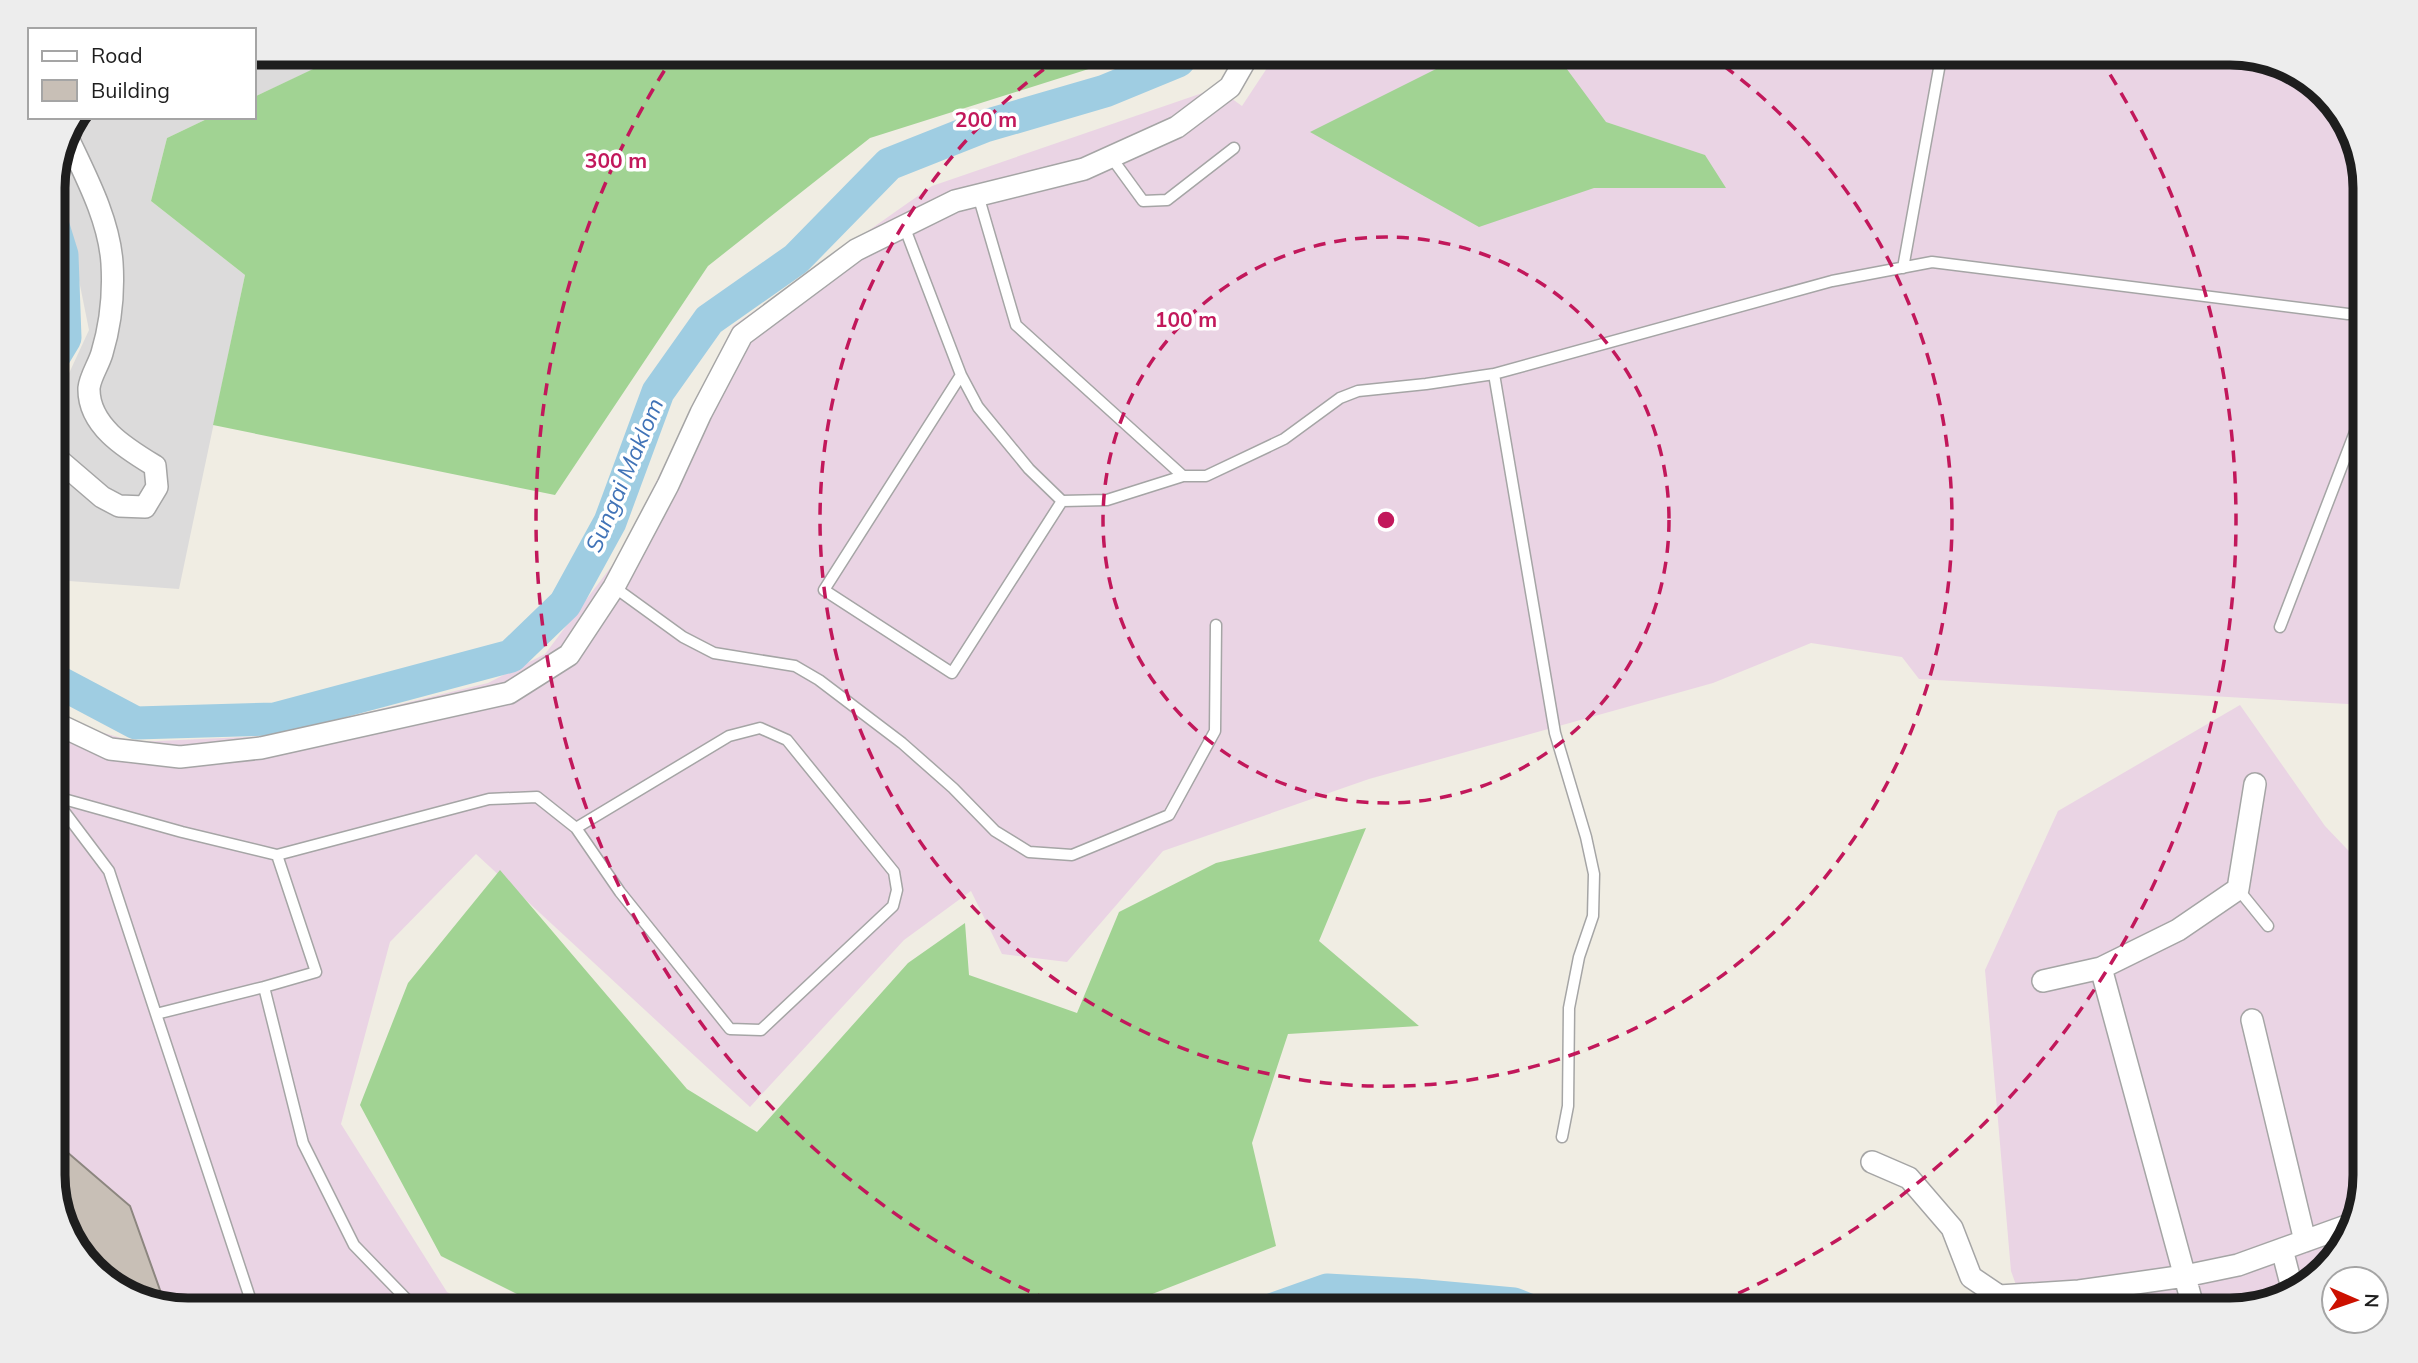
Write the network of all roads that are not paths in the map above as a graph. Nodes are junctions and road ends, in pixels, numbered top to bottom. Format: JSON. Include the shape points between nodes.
{"nodes":[{"id":1,"x":1243,"y":65,"type":"edge"},
{"id":2,"x":1940,"y":65,"type":"edge"},
{"id":3,"x":72,"y":148,"type":"edge"},
{"id":4,"x":1234,"y":148,"type":"dead end"},
{"id":5,"x":1111,"y":157,"type":"junction"},
{"id":6,"x":978,"y":195,"type":"junction"},
{"id":7,"x":904,"y":226,"type":"junction"},
{"id":8,"x":1903,"y":268,"type":"junction"},
{"id":9,"x":2348,"y":314,"type":"dead end"},
{"id":10,"x":1494,"y":374,"type":"junction"},
{"id":11,"x":961,"y":375,"type":"junction"},
{"id":12,"x":2353,"y":437,"type":"edge"},
{"id":13,"x":65,"y":465,"type":"edge"},
{"id":14,"x":1183,"y":477,"type":"junction"},
{"id":15,"x":1062,"y":500,"type":"junction"},
{"id":16,"x":614,"y":587,"type":"junction"},
{"id":17,"x":1216,"y":625,"type":"dead end"},
{"id":18,"x":2280,"y":627,"type":"dead end"},
{"id":19,"x":65,"y":728,"type":"edge"},
{"id":20,"x":2255,"y":784,"type":"dead end"},
{"id":21,"x":65,"y":800,"type":"edge"},
{"id":22,"x":65,"y":813,"type":"edge"},
{"id":23,"x":576,"y":828,"type":"junction"},
{"id":24,"x":277,"y":855,"type":"junction"},
{"id":25,"x":2238,"y":889,"type":"junction"},
{"id":26,"x":2268,"y":926,"type":"dead end"},
{"id":27,"x":2101,"y":968,"type":"junction"},
{"id":28,"x":2043,"y":981,"type":"dead end"},
{"id":29,"x":264,"y":987,"type":"junction"},
{"id":30,"x":156,"y":1013,"type":"junction"},
{"id":31,"x":2252,"y":1020,"type":"dead end"},
{"id":32,"x":1562,"y":1137,"type":"dead end"},
{"id":33,"x":1872,"y":1162,"type":"dead end"},
{"id":34,"x":2341,"y":1228,"type":"edge"},
{"id":35,"x":2305,"y":1241,"type":"junction"},
{"id":36,"x":2282,"y":1249,"type":"junction"},
{"id":37,"x":2185,"y":1276,"type":"junction"},
{"id":38,"x":2290,"y":1283,"type":"edge"},
{"id":39,"x":250,"y":1298,"type":"edge"},
{"id":40,"x":405,"y":1298,"type":"edge"},
{"id":41,"x":2191,"y":1298,"type":"edge"}],
"edges":[{"from":1,"to":5,"type":"street","via":[[1230,87],[1177,127]]},
{"from":2,"to":8,"type":"lane"},
{"from":3,"to":13,"type":"street","via":[[102,217],[112,260],[113,307],[89,387],[94,413],[112,437],[155,466],[157,488],[145,507],[119,506]]},
{"from":4,"to":5,"type":"lane","via":[[1167,200],[1143,201]]},
{"from":5,"to":6,"type":"street","via":[[1084,169]]},
{"from":6,"to":7,"type":"street"},
{"from":6,"to":14,"type":"lane","via":[[1016,325]]},
{"from":7,"to":11,"type":"lane"},
{"from":7,"to":16,"type":"street","via":[[856,250],[742,335]]},
{"from":8,"to":9,"type":"lane","via":[[1932,262]]},
{"from":8,"to":10,"type":"lane","via":[[1832,281]]},
{"from":10,"to":14,"type":"lane","via":[[1358,391],[1340,398],[1284,439],[1206,476]]},
{"from":10,"to":32,"type":"lane","via":[[1555,733],[1594,874],[1593,916],[1569,1008],[1568,1106]]},
{"from":11,"to":15,"type":"lane","via":[[978,407],[1029,469]]},
{"from":11,"to":15,"type":"lane","via":[[824,590],[952,673]]},
{"from":12,"to":18,"type":"lane"},
{"from":14,"to":15,"type":"lane","via":[[1108,500]]},
{"from":16,"to":17,"type":"lane","via":[[713,653],[794,666],[818,680],[902,743],[995,831],[1029,852],[1072,856],[1169,815],[1215,731]]},
{"from":16,"to":19,"type":"street","via":[[569,655],[509,693],[261,748],[180,757],[110,749]]},
{"from":20,"to":25,"type":"street"},
{"from":21,"to":24,"type":"lane"},
{"from":22,"to":30,"type":"lane","via":[[109,871]]},
{"from":23,"to":23,"type":"lane","via":[[729,736],[760,728],[787,740],[894,872],[897,890],[893,906],[761,1030],[730,1030],[620,892]]},
{"from":23,"to":24,"type":"lane","via":[[537,797],[489,799]]},
{"from":24,"to":29,"type":"lane","via":[[316,972]]},
{"from":25,"to":26,"type":"lane"},
{"from":25,"to":27,"type":"street","via":[[2178,930]]},
{"from":27,"to":28,"type":"street"},
{"from":27,"to":37,"type":"street"},
{"from":29,"to":30,"type":"lane"},
{"from":29,"to":40,"type":"lane","via":[[303,1143],[354,1245]]},
{"from":30,"to":39,"type":"lane"},
{"from":31,"to":35,"type":"street"},
{"from":33,"to":37,"type":"street","via":[[1909,1178],[1952,1228],[1971,1277],[1998,1296],[2079,1291]]},
{"from":34,"to":35,"type":"street"},
{"from":35,"to":36,"type":"street"},
{"from":36,"to":37,"type":"street","via":[[2238,1265]]},
{"from":36,"to":38,"type":"street"},
{"from":37,"to":41,"type":"street"}]}
